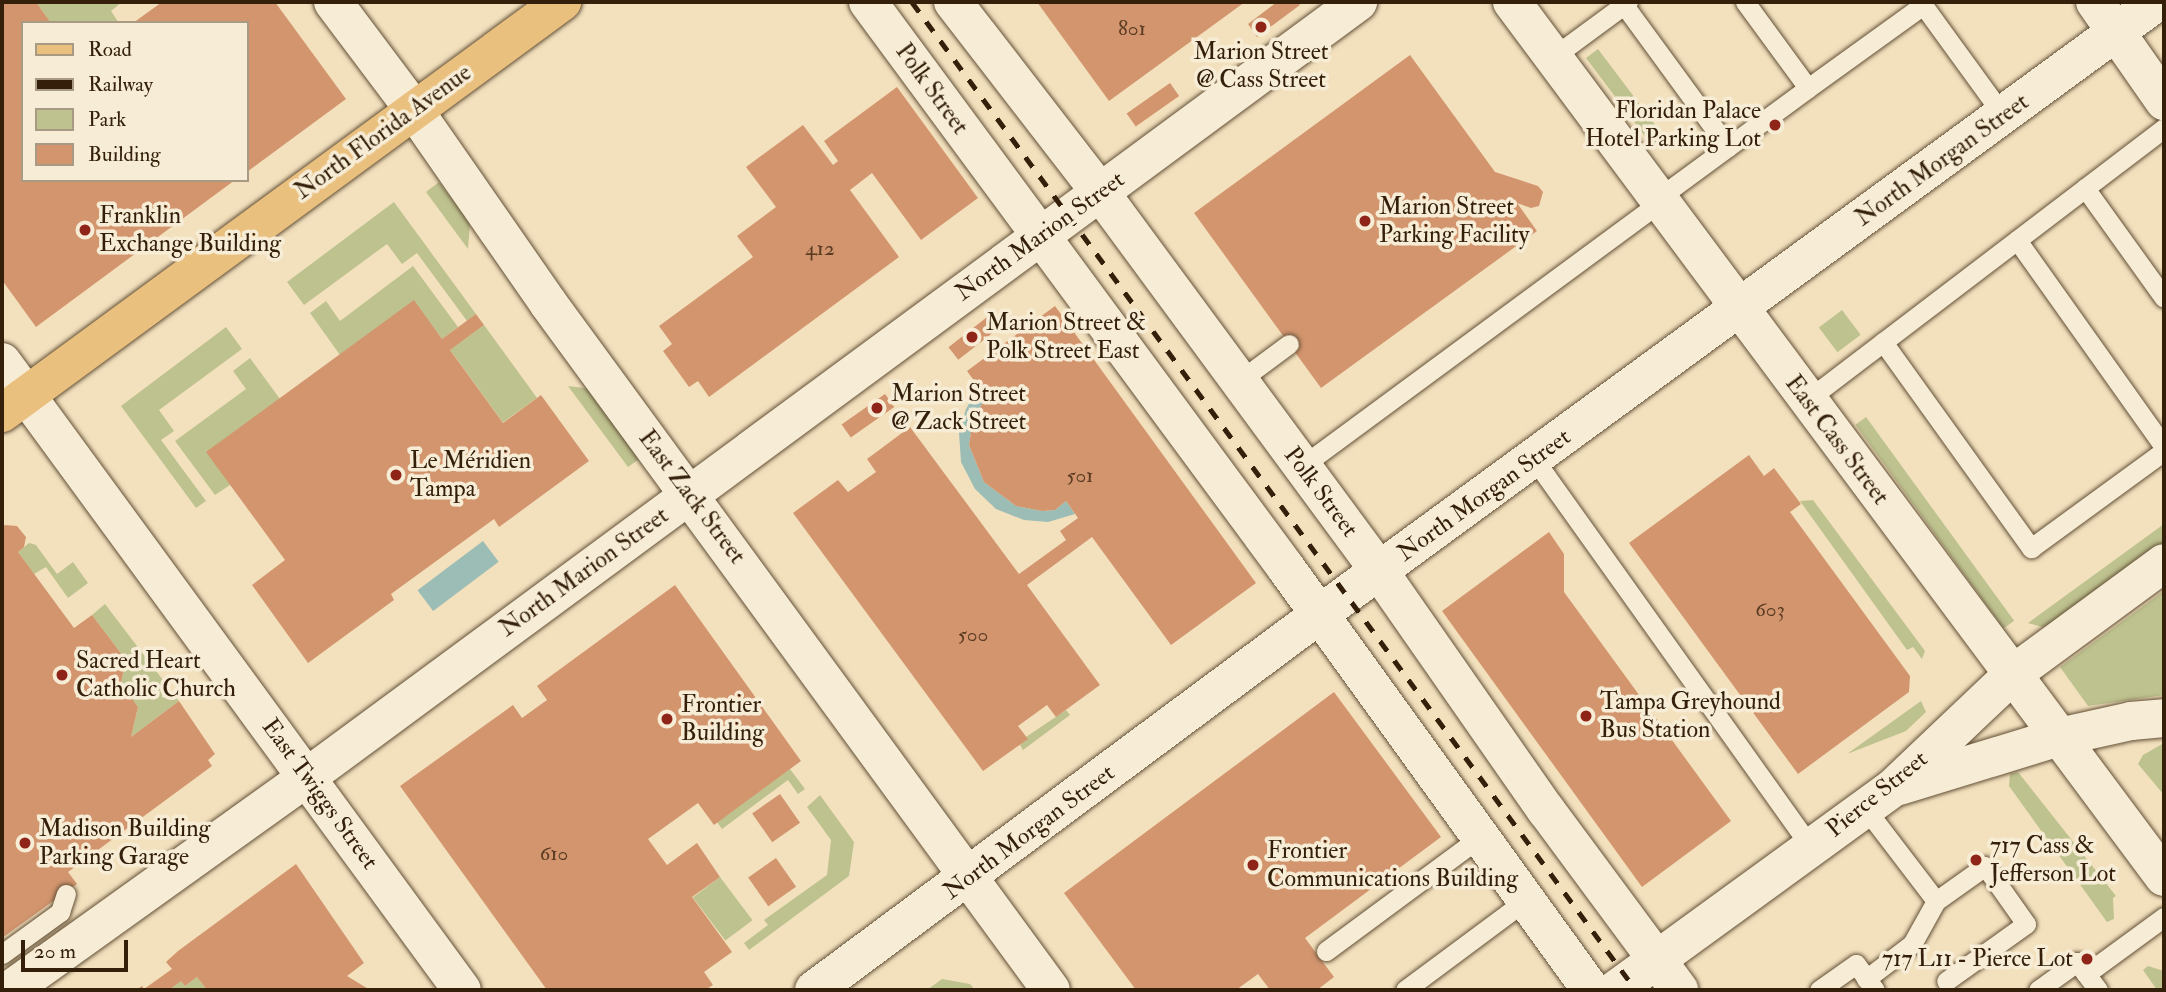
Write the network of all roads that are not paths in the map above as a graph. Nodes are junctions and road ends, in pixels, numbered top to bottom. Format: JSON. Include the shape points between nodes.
{"nodes":[{"id":1,"x":333,"y":2,"type":"edge"},
{"id":2,"x":562,"y":2,"type":"edge"},
{"id":3,"x":868,"y":2,"type":"edge"},
{"id":4,"x":953,"y":2,"type":"edge"},
{"id":5,"x":1358,"y":2,"type":"edge"},
{"id":6,"x":1512,"y":2,"type":"edge"},
{"id":7,"x":1745,"y":2,"type":"edge"},
{"id":8,"x":2157,"y":2,"type":"edge"},
{"id":9,"x":1626,"y":3,"type":"edge"},
{"id":10,"x":2106,"y":16,"type":"edge"},
{"id":11,"x":1553,"y":57,"type":"junction"},
{"id":12,"x":1808,"y":88,"type":"junction"},
{"id":13,"x":2164,"y":101,"type":"edge"},
{"id":14,"x":414,"y":110,"type":"junction"},
{"id":15,"x":2003,"y":116,"type":"junction"},
{"id":16,"x":2164,"y":128,"type":"edge"},
{"id":17,"x":1728,"y":147,"type":"junction"},
{"id":18,"x":2085,"y":188,"type":"junction"},
{"id":19,"x":1100,"y":192,"type":"junction"},
{"id":20,"x":1659,"y":201,"type":"junction"},
{"id":21,"x":1040,"y":236,"type":"junction"},
{"id":22,"x":2017,"y":240,"type":"junction"},
{"id":23,"x":2164,"y":298,"type":"edge"},
{"id":24,"x":1739,"y":309,"type":"junction"},
{"id":25,"x":1882,"y":342,"type":"junction"},
{"id":26,"x":1289,"y":344,"type":"dead end"},
{"id":27,"x":2,"y":362,"type":"edge"},
{"id":28,"x":1239,"y":381,"type":"junction"},
{"id":29,"x":1807,"y":400,"type":"junction"},
{"id":30,"x":14,"y":405,"type":"edge"},
{"id":31,"x":2164,"y":449,"type":"edge"},
{"id":32,"x":1534,"y":459,"type":"junction"},
{"id":33,"x":1302,"y":466,"type":"junction"},
{"id":34,"x":690,"y":493,"type":"junction"},
{"id":35,"x":2164,"y":564,"type":"edge"},
{"id":36,"x":1380,"y":571,"type":"junction"},
{"id":37,"x":1320,"y":615,"type":"junction"},
{"id":38,"x":2013,"y":674,"type":"junction"},
{"id":39,"x":2164,"y":718,"type":"edge"},
{"id":40,"x":2059,"y":737,"type":"junction"},
{"id":41,"x":307,"y":777,"type":"junction"},
{"id":42,"x":1880,"y":797,"type":"junction"},
{"id":43,"x":1480,"y":837,"type":"junction"},
{"id":44,"x":1811,"y":847,"type":"junction"},
{"id":45,"x":969,"y":877,"type":"junction"},
{"id":46,"x":2164,"y":877,"type":"edge"},
{"id":47,"x":66,"y":894,"type":"dead end"},
{"id":48,"x":1526,"y":900,"type":"junction"},
{"id":49,"x":1936,"y":901,"type":"junction"},
{"id":50,"x":2164,"y":917,"type":"edge"},
{"id":51,"x":1326,"y":951,"type":"dead end"},
{"id":52,"x":2,"y":954,"type":"edge"},
{"id":53,"x":1657,"y":960,"type":"junction"},
{"id":54,"x":2086,"y":974,"type":"junction"},
{"id":55,"x":1946,"y":981,"type":"dead end"},
{"id":56,"x":1871,"y":985,"type":"edge"},
{"id":57,"x":10,"y":990,"type":"edge"},
{"id":58,"x":462,"y":990,"type":"edge"},
{"id":59,"x":814,"y":990,"type":"edge"},
{"id":60,"x":1051,"y":990,"type":"edge"},
{"id":61,"x":1405,"y":990,"type":"edge"},
{"id":62,"x":1591,"y":990,"type":"edge"},
{"id":63,"x":1615,"y":990,"type":"edge"},
{"id":64,"x":1679,"y":990,"type":"edge"},
{"id":65,"x":1819,"y":990,"type":"edge"},
{"id":66,"x":2038,"y":990,"type":"edge"},
{"id":67,"x":2098,"y":990,"type":"edge"}],
"edges":[{"from":1,"to":14,"type":"street","name":"East Zack Street"},
{"from":2,"to":14,"type":"main road","name":"North Florida Avenue"},
{"from":3,"to":21,"type":"street","name":"Polk Street"},
{"from":4,"to":19,"type":"street","name":"Polk Street"},
{"from":5,"to":19,"type":"street","name":"North Marion Street"},
{"from":6,"to":11,"type":"street","name":"East Cass Street"},
{"from":7,"to":12,"type":"lane"},
{"from":8,"to":10,"type":"street","name":"North Morgan Street"},
{"from":9,"to":11,"type":"lane"},
{"from":9,"to":17,"type":"lane"},
{"from":10,"to":13,"type":"street"},
{"from":10,"to":15,"type":"street","name":"North Morgan Street"},
{"from":11,"to":20,"type":"street","name":"East Cass Street"},
{"from":12,"to":15,"type":"lane","via":[[1923,5]]},
{"from":12,"to":17,"type":"lane"},
{"from":14,"to":30,"type":"main road","name":"North Florida Avenue"},
{"from":14,"to":34,"type":"street","name":"East Zack Street","via":[[548,303]]},
{"from":15,"to":24,"type":"street","name":"North Morgan Street"},
{"from":16,"to":18,"type":"lane"},
{"from":17,"to":20,"type":"lane"},
{"from":18,"to":22,"type":"lane"},
{"from":18,"to":23,"type":"lane"},
{"from":19,"to":21,"type":"street","name":"North Marion Street"},
{"from":19,"to":28,"type":"street","name":"Polk Street"},
{"from":20,"to":24,"type":"street","name":"East Cass Street"},
{"from":20,"to":33,"type":"lane"},
{"from":21,"to":34,"type":"street","name":"North Marion Street"},
{"from":21,"to":37,"type":"street","name":"Polk Street"},
{"from":22,"to":25,"type":"lane"},
{"from":22,"to":31,"type":"lane"},
{"from":24,"to":29,"type":"street","name":"East Cass Street"},
{"from":24,"to":32,"type":"street","name":"North Morgan Street"},
{"from":25,"to":29,"type":"lane"},
{"from":25,"to":31,"type":"lane","via":[[2031,548]]},
{"from":26,"to":28,"type":"lane"},
{"from":27,"to":30,"type":"street","name":"East Twiggs Street"},
{"from":28,"to":33,"type":"street","name":"Polk Street"},
{"from":29,"to":38,"type":"street","name":"East Cass Street"},
{"from":30,"to":41,"type":"street","name":"East Twiggs Street"},
{"from":32,"to":36,"type":"street","name":"North Morgan Street"},
{"from":32,"to":44,"type":"lane"},
{"from":33,"to":36,"type":"street","name":"Polk Street"},
{"from":34,"to":41,"type":"street","name":"North Marion Street"},
{"from":34,"to":45,"type":"street","name":"East Zack Street"},
{"from":35,"to":38,"type":"street","name":"Pierce Street"},
{"from":36,"to":37,"type":"street","name":"North Morgan Street"},
{"from":36,"to":53,"type":"street","name":"Polk Street"},
{"from":37,"to":43,"type":"street","name":"Polk Street"},
{"from":37,"to":45,"type":"street","name":"North Morgan Street"},
{"from":38,"to":40,"type":"street","name":"East Cass Street"},
{"from":38,"to":42,"type":"street","name":"Pierce Street"},
{"from":39,"to":40,"type":"street"},
{"from":40,"to":42,"type":"street"},
{"from":40,"to":46,"type":"street","name":"East Cass Street"},
{"from":41,"to":57,"type":"street","name":"North Marion Street"},
{"from":41,"to":58,"type":"street","name":"East Twiggs Street"},
{"from":42,"to":44,"type":"street","name":"Pierce Street"},
{"from":42,"to":49,"type":"lane"},
{"from":43,"to":48,"type":"street","name":"Polk Street"},
{"from":43,"to":51,"type":"lane"},
{"from":44,"to":53,"type":"street","name":"Pierce Street"},
{"from":45,"to":59,"type":"street","name":"North Morgan Street"},
{"from":45,"to":60,"type":"street","name":"East Zack Street"},
{"from":47,"to":52,"type":"lane","via":[[60,912]]},
{"from":48,"to":61,"type":"lane"},
{"from":48,"to":62,"type":"street","name":"Polk Street"},
{"from":49,"to":55,"type":"lane","via":[[1985,866],[2026,924]]},
{"from":49,"to":56,"type":"lane","via":[[1912,944]]},
{"from":50,"to":54,"type":"lane"},
{"from":53,"to":63,"type":"street","name":"Pierce Street"},
{"from":53,"to":64,"type":"street","name":"Polk Street"},
{"from":54,"to":66,"type":"lane","via":[[2077,962]]},
{"from":54,"to":67,"type":"lane"},
{"from":56,"to":65,"type":"lane","via":[[1856,964]]}]}
